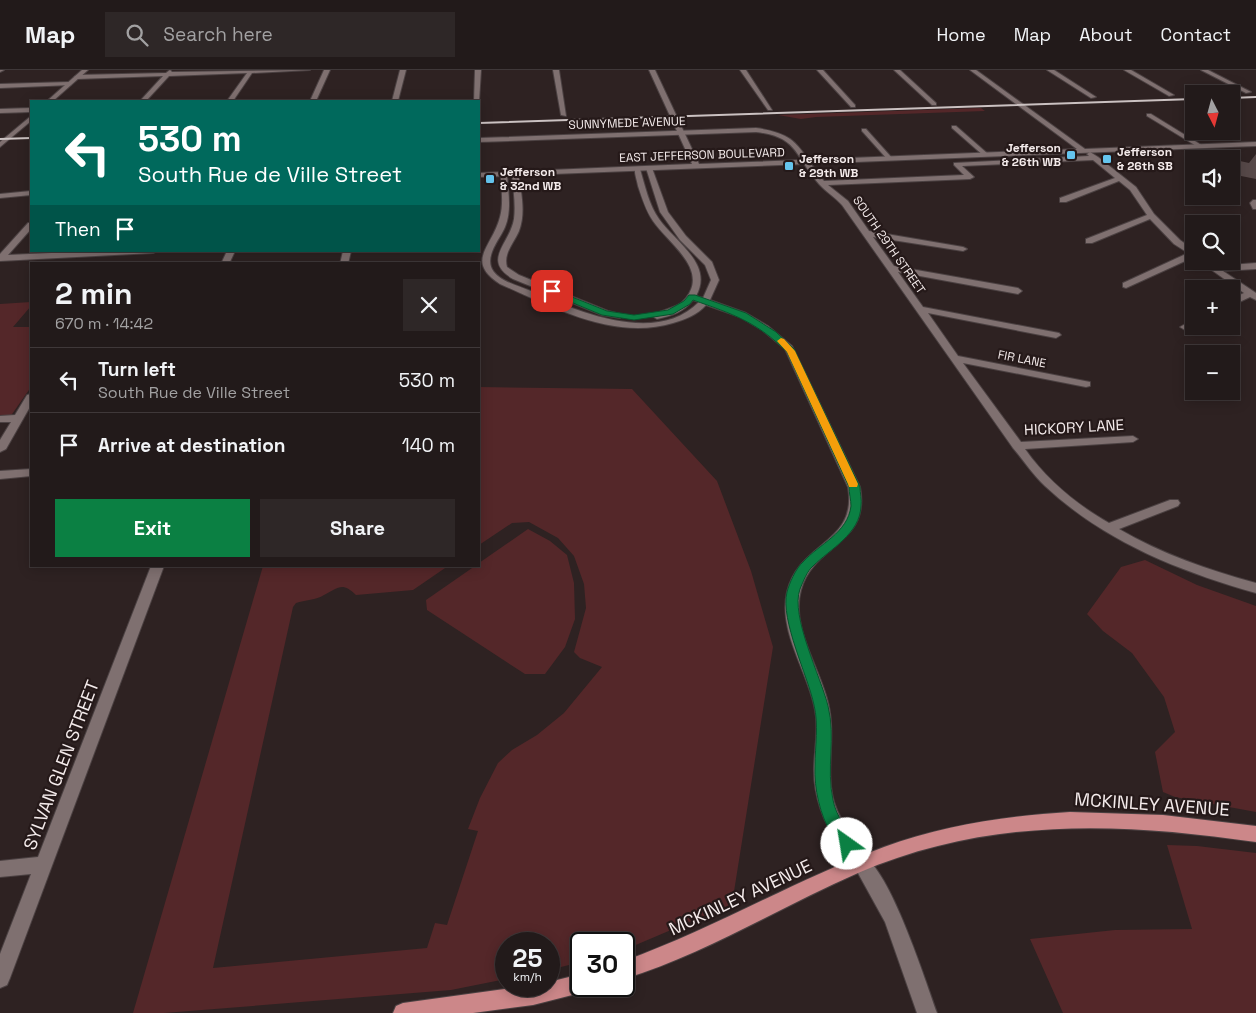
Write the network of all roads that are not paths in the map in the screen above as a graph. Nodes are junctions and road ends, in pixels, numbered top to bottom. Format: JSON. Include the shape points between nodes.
{"nodes":[{"id":1,"x":85,"y":70,"type":"edge"},
{"id":2,"x":307,"y":70,"type":"edge"},
{"id":3,"x":327,"y":70,"type":"edge"},
{"id":4,"x":403,"y":70,"type":"edge"},
{"id":5,"x":478,"y":70,"type":"edge"},
{"id":6,"x":556,"y":70,"type":"edge"},
{"id":7,"x":652,"y":70,"type":"edge"},
{"id":8,"x":743,"y":70,"type":"edge"},
{"id":9,"x":820,"y":70,"type":"edge"},
{"id":10,"x":897,"y":70,"type":"edge"},
{"id":11,"x":973,"y":70,"type":"edge"},
{"id":12,"x":1050,"y":70,"type":"edge"},
{"id":13,"x":1127,"y":70,"type":"edge"},
{"id":14,"x":1204,"y":70,"type":"edge"},
{"id":15,"x":251,"y":71,"type":"edge"},
{"id":16,"x":169,"y":72,"type":"edge"},
{"id":17,"x":77,"y":77,"type":"junction"},
{"id":18,"x":68,"y":85,"type":"junction"},
{"id":19,"x":0,"y":87,"type":"edge"},
{"id":20,"x":1248,"y":92,"type":"dead end"},
{"id":21,"x":1171,"y":95,"type":"dead end"},
{"id":22,"x":1093,"y":98,"type":"dead end"},
{"id":23,"x":51,"y":100,"type":"edge"},
{"id":24,"x":144,"y":100,"type":"edge"},
{"id":25,"x":231,"y":100,"type":"edge"},
{"id":26,"x":313,"y":100,"type":"edge"},
{"id":27,"x":395,"y":100,"type":"edge"},
{"id":28,"x":477,"y":100,"type":"edge"},
{"id":29,"x":934,"y":104,"type":"dead end"},
{"id":30,"x":853,"y":106,"type":"dead end"},
{"id":31,"x":770,"y":109,"type":"dead end"},
{"id":32,"x":30,"y":110,"type":"edge"},
{"id":33,"x":0,"y":111,"type":"edge"},
{"id":34,"x":1149,"y":114,"type":"dead end"},
{"id":35,"x":564,"y":115,"type":"dead end"},
{"id":36,"x":30,"y":119,"type":"edge"},
{"id":37,"x":954,"y":127,"type":"dead end"},
{"id":38,"x":864,"y":130,"type":"dead end"},
{"id":39,"x":680,"y":132,"type":"junction"},
{"id":40,"x":776,"y":132,"type":"joint"},
{"id":41,"x":480,"y":140,"type":"edge"},
{"id":42,"x":1256,"y":144,"type":"edge"},
{"id":43,"x":0,"y":145,"type":"edge"},
{"id":44,"x":1200,"y":146,"type":"junction"},
{"id":45,"x":1084,"y":151,"type":"junction"},
{"id":46,"x":986,"y":155,"type":"junction"},
{"id":47,"x":1096,"y":158,"type":"junction"},
{"id":48,"x":890,"y":159,"type":"junction"},
{"id":49,"x":807,"y":162,"type":"junction"},
{"id":50,"x":696,"y":166,"type":"junction"},
{"id":51,"x":650,"y":168,"type":"junction"},
{"id":52,"x":636,"y":169,"type":"junction"},
{"id":53,"x":516,"y":173,"type":"junction"},
{"id":54,"x":504,"y":174,"type":"junction"},
{"id":55,"x":480,"y":175,"type":"edge"},
{"id":56,"x":1121,"y":178,"type":"junction"},
{"id":57,"x":822,"y":183,"type":"junction"},
{"id":58,"x":30,"y":192,"type":"edge"},
{"id":59,"x":0,"y":194,"type":"edge"},
{"id":60,"x":1063,"y":200,"type":"dead end"},
{"id":61,"x":1151,"y":216,"type":"junction"},
{"id":62,"x":30,"y":226,"type":"edge"},
{"id":63,"x":865,"y":233,"type":"junction"},
{"id":64,"x":1089,"y":241,"type":"dead end"},
{"id":65,"x":1185,"y":248,"type":"edge"},
{"id":66,"x":963,"y":249,"type":"dead end"},
{"id":67,"x":129,"y":252,"type":"edge"},
{"id":68,"x":0,"y":258,"type":"edge"},
{"id":69,"x":1185,"y":258,"type":"edge"},
{"id":70,"x":1256,"y":266,"type":"edge"},
{"id":71,"x":1240,"y":267,"type":"edge"},
{"id":72,"x":890,"y":268,"type":"junction"},
{"id":73,"x":1214,"y":270,"type":"edge"},
{"id":74,"x":1126,"y":285,"type":"dead end"},
{"id":75,"x":1018,"y":291,"type":"dead end"},
{"id":76,"x":1253,"y":296,"type":"edge"},
{"id":77,"x":692,"y":297,"type":"junction"},
{"id":78,"x":1240,"y":300,"type":"edge"},
{"id":79,"x":706,"y":301,"type":"junction"},
{"id":80,"x":919,"y":309,"type":"junction"},
{"id":81,"x":1056,"y":335,"type":"dead end"},
{"id":82,"x":954,"y":358,"type":"junction"},
{"id":83,"x":1086,"y":384,"type":"dead end"},
{"id":84,"x":30,"y":398,"type":"edge"},
{"id":85,"x":17,"y":418,"type":"junction"},
{"id":86,"x":0,"y":419,"type":"edge"},
{"id":87,"x":1133,"y":439,"type":"dead end"},
{"id":88,"x":1017,"y":446,"type":"junction"},
{"id":89,"x":0,"y":449,"type":"edge"},
{"id":90,"x":30,"y":473,"type":"edge"},
{"id":91,"x":0,"y":475,"type":"edge"},
{"id":92,"x":1174,"y":503,"type":"dead end"},
{"id":93,"x":1109,"y":528,"type":"junction"},
{"id":94,"x":158,"y":567,"type":"edge"},
{"id":95,"x":1256,"y":588,"type":"edge"},
{"id":96,"x":1256,"y":834,"type":"edge"},
{"id":97,"x":45,"y":864,"type":"junction"},
{"id":98,"x":862,"y":864,"type":"junction"},
{"id":99,"x":0,"y":869,"type":"edge"},
{"id":100,"x":635,"y":966,"type":"edge"},
{"id":101,"x":0,"y":978,"type":"edge"},
{"id":102,"x":570,"y":987,"type":"edge"},
{"id":103,"x":404,"y":1013,"type":"edge"},
{"id":104,"x":927,"y":1013,"type":"edge"}],
"edges":[{"from":1,"to":17,"type":"street"},
{"from":2,"to":15,"type":"street"},
{"from":3,"to":26,"type":"street"},
{"from":4,"to":27,"type":"street"},
{"from":5,"to":28,"type":"street"},
{"from":6,"to":35,"type":"street"},
{"from":7,"to":39,"type":"street"},
{"from":8,"to":31,"type":"street"},
{"from":9,"to":30,"type":"street"},
{"from":10,"to":29,"type":"street"},
{"from":11,"to":45,"type":"street"},
{"from":12,"to":22,"type":"street"},
{"from":13,"to":21,"type":"street"},
{"from":14,"to":20,"type":"street"},
{"from":15,"to":16,"type":"street"},
{"from":15,"to":25,"type":"street"},
{"from":16,"to":17,"type":"street"},
{"from":16,"to":24,"type":"street"},
{"from":17,"to":18,"type":"street"},
{"from":18,"to":19,"type":"street"},
{"from":18,"to":23,"type":"street"},
{"from":32,"to":33,"type":"street"},
{"from":34,"to":44,"type":"street"},
{"from":36,"to":43,"type":"street"},
{"from":37,"to":46,"type":"street"},
{"from":38,"to":48,"type":"street"},
{"from":39,"to":40,"type":"street","name":"SUNNYMEDE AVENUE"},
{"from":39,"to":41,"type":"street","name":"SUNNYMEDE AVENUE"},
{"from":39,"to":50,"type":"street"},
{"from":40,"to":49,"type":"street","name":"SOUTH 29TH STREET","via":[[790,138]]},
{"from":42,"to":44,"type":"street","name":"EAST JEFFERSON BOULEVARD"},
{"from":44,"to":45,"type":"street","name":"EAST JEFFERSON BOULEVARD"},
{"from":45,"to":46,"type":"street","name":"EAST JEFFERSON BOULEVARD"},
{"from":45,"to":47,"type":"street"},
{"from":46,"to":48,"type":"street","name":"EAST JEFFERSON BOULEVARD"},
{"from":47,"to":56,"type":"street"},
{"from":47,"to":57,"type":"street","via":[[956,164],[970,177]]},
{"from":48,"to":49,"type":"street","name":"EAST JEFFERSON BOULEVARD"},
{"from":49,"to":50,"type":"street","name":"EAST JEFFERSON BOULEVARD"},
{"from":49,"to":57,"type":"street","name":"SOUTH 29TH STREET"},
{"from":50,"to":51,"type":"street","name":"EAST JEFFERSON BOULEVARD"},
{"from":51,"to":52,"type":"street","name":"EAST JEFFERSON BOULEVARD"},
{"from":51,"to":79,"type":"street","via":[[664,212],[712,269],[715,280]]},
{"from":52,"to":53,"type":"street","name":"EAST JEFFERSON BOULEVARD"},
{"from":52,"to":77,"type":"street","via":[[656,221],[692,260],[697,270],[698,282]]},
{"from":53,"to":54,"type":"street","name":"EAST JEFFERSON BOULEVARD"},
{"from":53,"to":77,"type":"street","via":[[517,226],[502,256],[502,264],[510,274],[605,313],[625,317],[670,312]]},
{"from":54,"to":55,"type":"street","name":"EAST JEFFERSON BOULEVARD"},
{"from":54,"to":79,"type":"street","via":[[504,214],[486,257],[487,270],[496,279],[592,318],[620,324],[665,323],[690,314]]},
{"from":56,"to":60,"type":"street"},
{"from":56,"to":61,"type":"street"},
{"from":57,"to":63,"type":"street","name":"SOUTH 29TH STREET","via":[[845,204]]},
{"from":58,"to":59,"type":"street"},
{"from":61,"to":64,"type":"street"},
{"from":61,"to":65,"type":"street"},
{"from":62,"to":68,"type":"street"},
{"from":63,"to":66,"type":"street"},
{"from":63,"to":72,"type":"street","name":"SOUTH 29TH STREET"},
{"from":67,"to":68,"type":"street"},
{"from":69,"to":74,"type":"street"},
{"from":70,"to":71,"type":"street"},
{"from":72,"to":75,"type":"street"},
{"from":72,"to":80,"type":"street","name":"SOUTH 29TH STREET"},
{"from":73,"to":76,"type":"street"},
{"from":76,"to":78,"type":"street"},
{"from":77,"to":79,"type":"street"},
{"from":79,"to":98,"type":"street","via":[[743,315],[789,348],[854,487],[856,506],[852,519],[846,530],[806,565],[793,591],[792,606],[822,706],[825,800],[834,825]]},
{"from":80,"to":81,"type":"street"},
{"from":80,"to":82,"type":"street","name":"SOUTH 29TH STREET"},
{"from":82,"to":83,"type":"street","name":"FIR LANE"},
{"from":82,"to":88,"type":"street","name":"SOUTH 29TH STREET"},
{"from":84,"to":85,"type":"street"},
{"from":85,"to":86,"type":"street"},
{"from":85,"to":89,"type":"street"},
{"from":87,"to":88,"type":"street","name":"HICKORY LANE"},
{"from":88,"to":93,"type":"street","name":"SOUTH 29TH STREET","via":[[1033,468],[1072,504]]},
{"from":90,"to":91,"type":"street"},
{"from":92,"to":93,"type":"street"},
{"from":93,"to":95,"type":"street","name":"SOUTH 29TH STREET","via":[[1162,556]]},
{"from":94,"to":97,"type":"street","name":"SYLVAN GLEN STREET"},
{"from":96,"to":98,"type":"main road","name":"MCKINLEY AVENUE","via":[[1140,821],[1058,819],[983,827],[942,836]]},
{"from":97,"to":99,"type":"street"},
{"from":97,"to":101,"type":"street","name":"SYLVAN GLEN STREET"},
{"from":98,"to":100,"type":"main road","name":"MCKINLEY AVENUE","via":[[667,955]]},
{"from":98,"to":104,"type":"street","via":[[888,906]]},
{"from":102,"to":103,"type":"main road","via":[[525,997]]}]}
